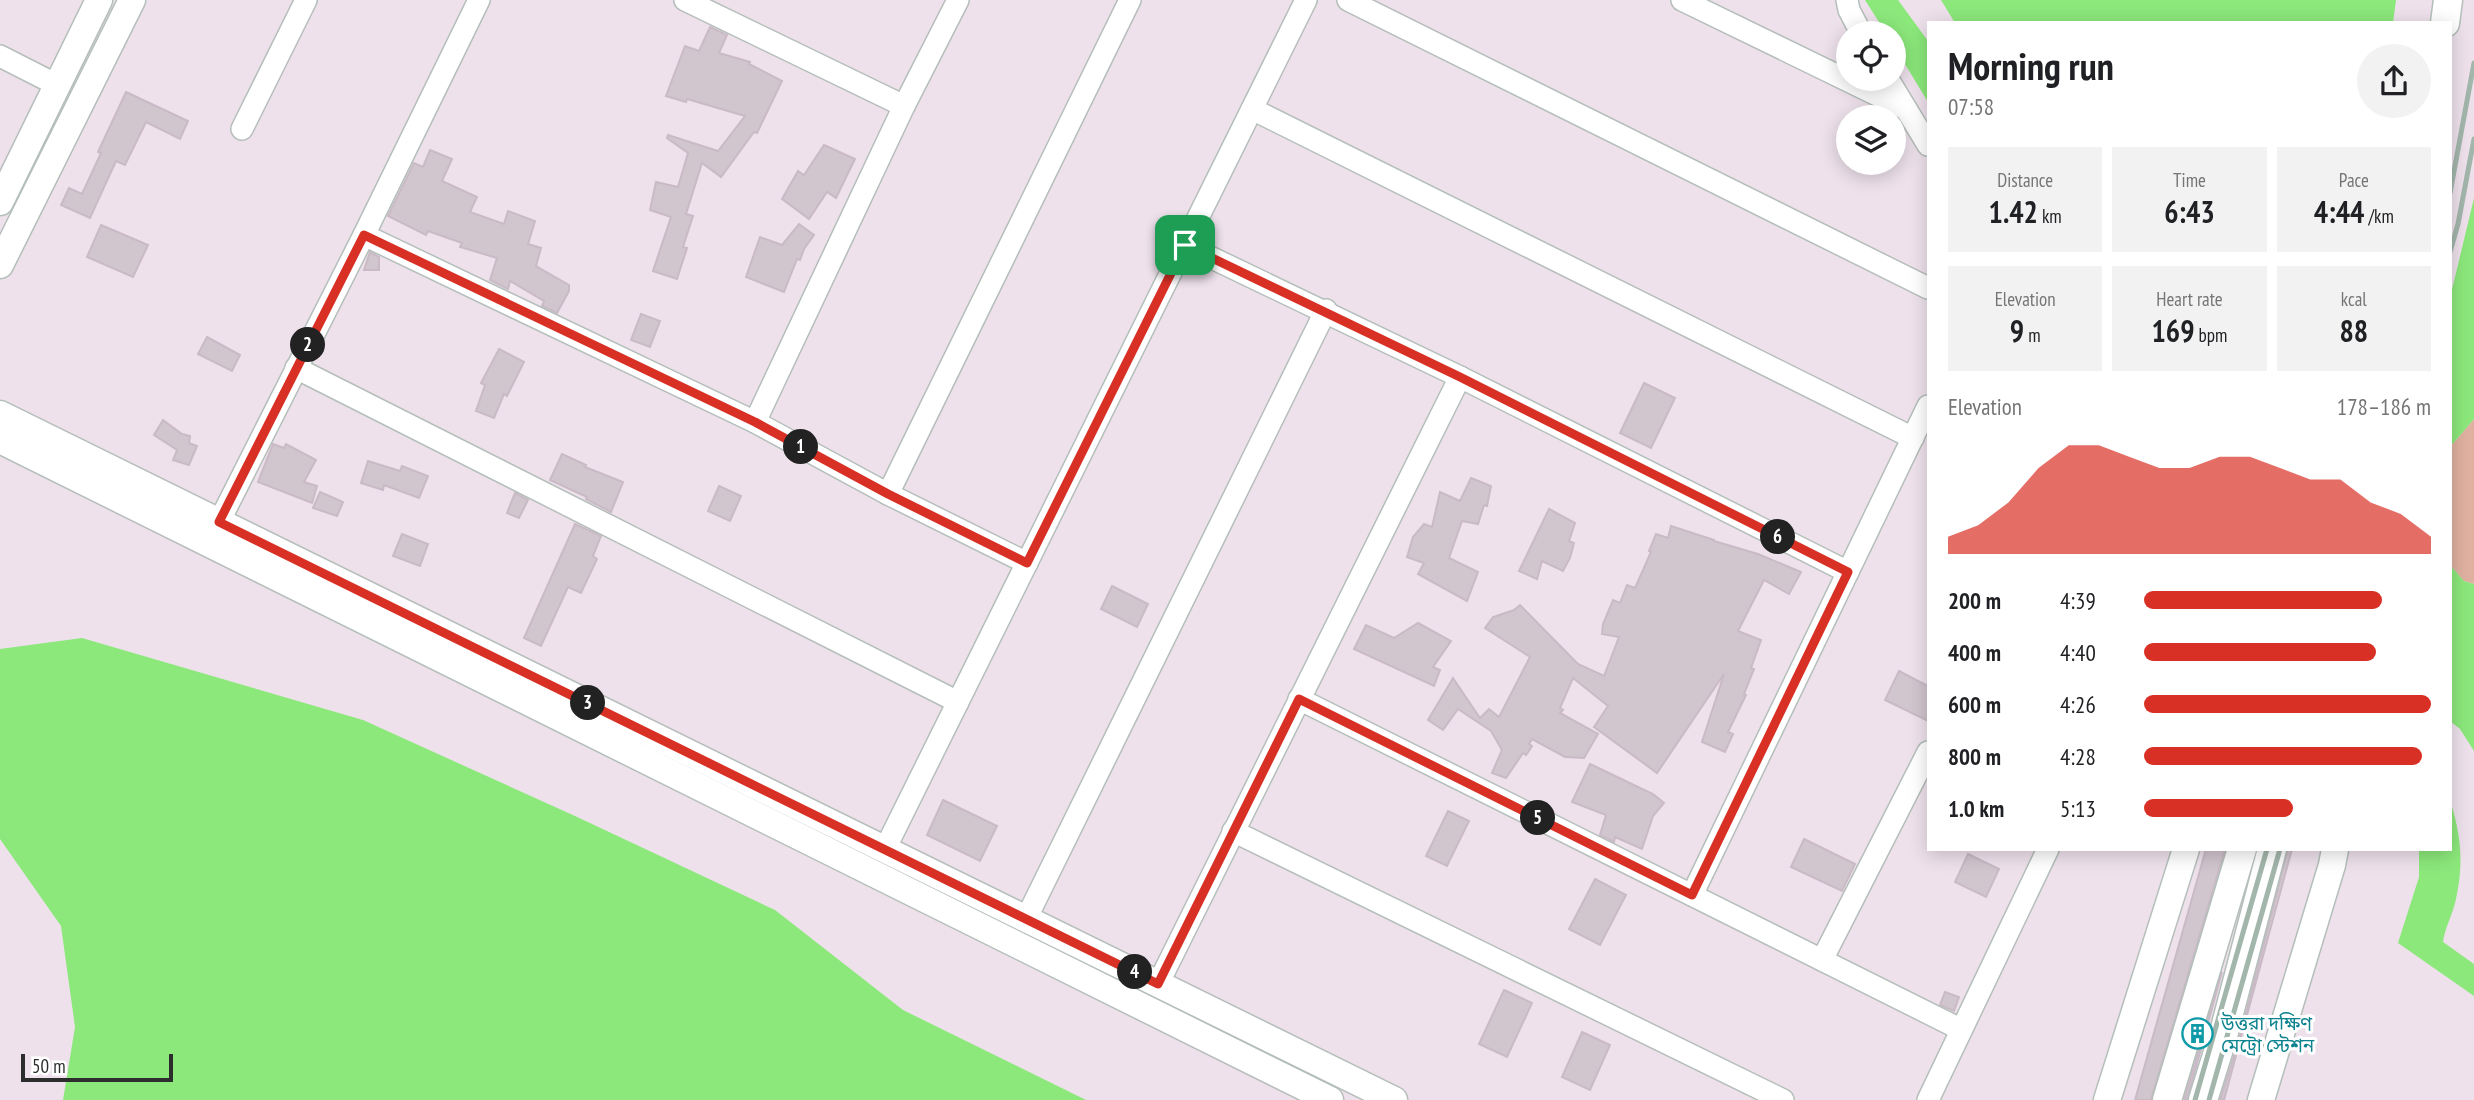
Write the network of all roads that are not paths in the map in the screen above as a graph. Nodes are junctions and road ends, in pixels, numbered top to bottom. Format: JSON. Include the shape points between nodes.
{"nodes":[{"id":1,"x":99,"y":0,"type":"edge"},
{"id":2,"x":132,"y":0,"type":"edge"},
{"id":3,"x":306,"y":0,"type":"edge"},
{"id":4,"x":479,"y":0,"type":"edge"},
{"id":5,"x":685,"y":0,"type":"edge"},
{"id":6,"x":958,"y":0,"type":"edge"},
{"id":7,"x":1130,"y":0,"type":"edge"},
{"id":8,"x":1306,"y":0,"type":"edge"},
{"id":9,"x":1349,"y":0,"type":"edge"},
{"id":10,"x":1682,"y":0,"type":"edge"},
{"id":11,"x":1847,"y":0,"type":"edge"},
{"id":12,"x":2448,"y":0,"type":"edge"},
{"id":13,"x":1855,"y":21,"type":"edge"},
{"id":14,"x":2445,"y":21,"type":"edge"},
{"id":15,"x":0,"y":56,"type":"edge"},
{"id":16,"x":57,"y":85,"type":"junction"},
{"id":17,"x":1898,"y":105,"type":"edge"},
{"id":18,"x":904,"y":106,"type":"junction"},
{"id":19,"x":1252,"y":109,"type":"junction"},
{"id":20,"x":1906,"y":109,"type":"edge"},
{"id":21,"x":242,"y":130,"type":"dead end"},
{"id":22,"x":1927,"y":143,"type":"edge"},
{"id":23,"x":0,"y":202,"type":"edge"},
{"id":24,"x":364,"y":235,"type":"junction"},
{"id":25,"x":1185,"y":245,"type":"junction"},
{"id":26,"x":0,"y":265,"type":"edge"},
{"id":27,"x":1927,"y":288,"type":"edge"},
{"id":28,"x":1325,"y":310,"type":"junction"},
{"id":29,"x":296,"y":368,"type":"junction"},
{"id":30,"x":1460,"y":377,"type":"junction"},
{"id":31,"x":1927,"y":408,"type":"edge"},
{"id":32,"x":0,"y":414,"type":"edge"},
{"id":33,"x":755,"y":422,"type":"junction"},
{"id":34,"x":1913,"y":438,"type":"junction"},
{"id":35,"x":0,"y":440,"type":"edge"},
{"id":36,"x":888,"y":494,"type":"junction"},
{"id":37,"x":219,"y":522,"type":"junction"},
{"id":38,"x":1027,"y":563,"type":"junction"},
{"id":39,"x":1848,"y":572,"type":"junction"},
{"id":40,"x":1299,"y":699,"type":"junction"},
{"id":41,"x":958,"y":702,"type":"junction"},
{"id":42,"x":1927,"y":754,"type":"edge"},
{"id":43,"x":1233,"y":831,"type":"junction"},
{"id":44,"x":885,"y":849,"type":"junction"},
{"id":45,"x":2047,"y":851,"type":"edge"},
{"id":46,"x":2185,"y":851,"type":"edge"},
{"id":47,"x":2241,"y":851,"type":"edge"},
{"id":48,"x":2271,"y":851,"type":"edge"},
{"id":49,"x":2335,"y":851,"type":"edge"},
{"id":50,"x":1692,"y":895,"type":"junction"},
{"id":51,"x":1026,"y":919,"type":"junction"},
{"id":52,"x":1822,"y":960,"type":"junction"},
{"id":53,"x":1158,"y":984,"type":"junction"},
{"id":54,"x":1960,"y":1030,"type":"junction"},
{"id":55,"x":1330,"y":1100,"type":"edge"},
{"id":56,"x":1394,"y":1100,"type":"edge"},
{"id":57,"x":1783,"y":1100,"type":"edge"},
{"id":58,"x":1928,"y":1100,"type":"edge"},
{"id":59,"x":2107,"y":1100,"type":"edge"},
{"id":60,"x":2167,"y":1100,"type":"edge"},
{"id":61,"x":2203,"y":1100,"type":"edge"},
{"id":62,"x":2261,"y":1100,"type":"edge"}],
"edges":[{"from":1,"to":16,"type":"street"},
{"from":2,"to":26,"type":"street"},
{"from":3,"to":21,"type":"street"},
{"from":4,"to":24,"type":"street"},
{"from":5,"to":18,"type":"street"},
{"from":6,"to":18,"type":"street"},
{"from":7,"to":36,"type":"street"},
{"from":8,"to":19,"type":"street"},
{"from":9,"to":27,"type":"street"},
{"from":10,"to":17,"type":"street"},
{"from":11,"to":13,"type":"street"},
{"from":12,"to":14,"type":"main road"},
{"from":15,"to":16,"type":"street"},
{"from":16,"to":23,"type":"street"},
{"from":18,"to":33,"type":"street"},
{"from":19,"to":25,"type":"street"},
{"from":19,"to":34,"type":"street"},
{"from":20,"to":22,"type":"street"},
{"from":24,"to":29,"type":"street"},
{"from":24,"to":33,"type":"street"},
{"from":25,"to":28,"type":"street"},
{"from":25,"to":38,"type":"street"},
{"from":28,"to":30,"type":"street"},
{"from":28,"to":51,"type":"street"},
{"from":29,"to":37,"type":"street"},
{"from":29,"to":41,"type":"street"},
{"from":30,"to":39,"type":"street"},
{"from":30,"to":40,"type":"street"},
{"from":31,"to":34,"type":"street"},
{"from":32,"to":37,"type":"street"},
{"from":33,"to":36,"type":"street"},
{"from":34,"to":39,"type":"street"},
{"from":35,"to":55,"type":"street"},
{"from":36,"to":38,"type":"street"},
{"from":37,"to":44,"type":"street"},
{"from":38,"to":41,"type":"street"},
{"from":39,"to":50,"type":"street"},
{"from":40,"to":43,"type":"street"},
{"from":40,"to":50,"type":"street"},
{"from":41,"to":44,"type":"street"},
{"from":42,"to":52,"type":"street"},
{"from":43,"to":53,"type":"street"},
{"from":43,"to":57,"type":"street"},
{"from":44,"to":51,"type":"street"},
{"from":45,"to":54,"type":"street"},
{"from":46,"to":59,"type":"street"},
{"from":47,"to":60,"type":"main road"},
{"from":48,"to":61,"type":"main road"},
{"from":49,"to":62,"type":"street"},
{"from":50,"to":52,"type":"street"},
{"from":51,"to":53,"type":"street"},
{"from":52,"to":54,"type":"street"},
{"from":53,"to":56,"type":"street"},
{"from":54,"to":58,"type":"street"}]}
